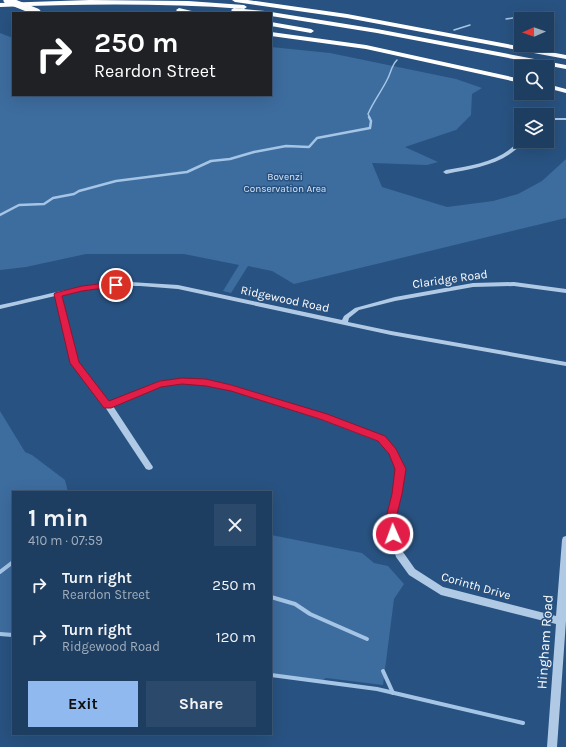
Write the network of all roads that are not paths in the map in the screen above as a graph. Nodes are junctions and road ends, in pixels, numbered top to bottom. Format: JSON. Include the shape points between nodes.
{"nodes":[{"id":1,"x":7,"y":0,"type":"edge"},
{"id":2,"x":234,"y":0,"type":"edge"},
{"id":3,"x":157,"y":4,"type":"junction"},
{"id":4,"x":0,"y":5,"type":"edge"},
{"id":5,"x":0,"y":9,"type":"edge"},
{"id":6,"x":36,"y":12,"type":"edge"},
{"id":7,"x":198,"y":12,"type":"edge"},
{"id":8,"x":253,"y":12,"type":"edge"},
{"id":9,"x":272,"y":14,"type":"edge"},
{"id":10,"x":272,"y":18,"type":"edge"},
{"id":11,"x":272,"y":24,"type":"edge"},
{"id":12,"x":272,"y":34,"type":"edge"},
{"id":13,"x":486,"y":42,"type":"junction"},
{"id":14,"x":566,"y":56,"type":"edge"},
{"id":15,"x":514,"y":63,"type":"edge"},
{"id":16,"x":566,"y":67,"type":"edge"},
{"id":17,"x":554,"y":70,"type":"edge"},
{"id":18,"x":566,"y":73,"type":"edge"},
{"id":19,"x":495,"y":75,"type":"junction"},
{"id":20,"x":514,"y":79,"type":"edge"},
{"id":21,"x":554,"y":88,"type":"edge"},
{"id":22,"x":566,"y":91,"type":"edge"},
{"id":23,"x":554,"y":119,"type":"edge"},
{"id":24,"x":566,"y":119,"type":"edge"},
{"id":25,"x":516,"y":148,"type":"edge"},
{"id":26,"x":446,"y":172,"type":"dead end"},
{"id":27,"x":566,"y":291,"type":"edge"},
{"id":28,"x":58,"y":294,"type":"junction"},
{"id":29,"x":0,"y":307,"type":"edge"},
{"id":30,"x":345,"y":323,"type":"junction"},
{"id":31,"x":566,"y":364,"type":"edge"},
{"id":32,"x":108,"y":405,"type":"junction"},
{"id":33,"x":148,"y":467,"type":"dead end"},
{"id":34,"x":566,"y":540,"type":"edge"},
{"id":35,"x":562,"y":621,"type":"junction"},
{"id":36,"x":552,"y":747,"type":"edge"}],
"edges":[{"from":1,"to":6,"type":"highway","bridge":true},
{"from":2,"to":13,"type":"highway","via":[[347,16]]},
{"from":3,"to":4,"type":"highway"},
{"from":3,"to":8,"type":"highway"},
{"from":3,"to":13,"type":"highway","via":[[203,4],[292,11],[452,39]]},
{"from":5,"to":7,"type":"highway","via":[[106,7]]},
{"from":9,"to":16,"type":"highway"},
{"from":10,"to":15,"type":"highway","via":[[342,29]]},
{"from":11,"to":19,"type":"highway"},
{"from":12,"to":19,"type":"highway","via":[[360,46]]},
{"from":13,"to":14,"type":"highway"},
{"from":17,"to":18,"type":"highway"},
{"from":19,"to":20,"type":"highway"},
{"from":21,"to":22,"type":"highway"},
{"from":23,"to":24,"type":"street"},
{"from":25,"to":26,"type":"street","via":[[500,158]]},
{"from":27,"to":30,"type":"street","name":"Claridge Road","via":[[514,284],[473,285],[395,299],[357,309],[346,317]]},
{"from":28,"to":29,"type":"street","name":"Ridgewood Road"},
{"from":28,"to":30,"type":"street","name":"Ridgewood Road","via":[[103,285],[178,287]]},
{"from":28,"to":32,"type":"street","via":[[75,363]]},
{"from":30,"to":31,"type":"street","name":"Ridgewood Road"},
{"from":32,"to":33,"type":"street"},
{"from":32,"to":35,"type":"street","name":"Corinth Drive","via":[[160,384],[182,381],[206,383],[231,388],[324,417],[381,439],[393,452],[400,469],[391,518],[399,554],[412,572],[441,591]]},
{"from":34,"to":35,"type":"street","name":"Hingham Road"},
{"from":35,"to":36,"type":"street","name":"Hingham Road"}]}
